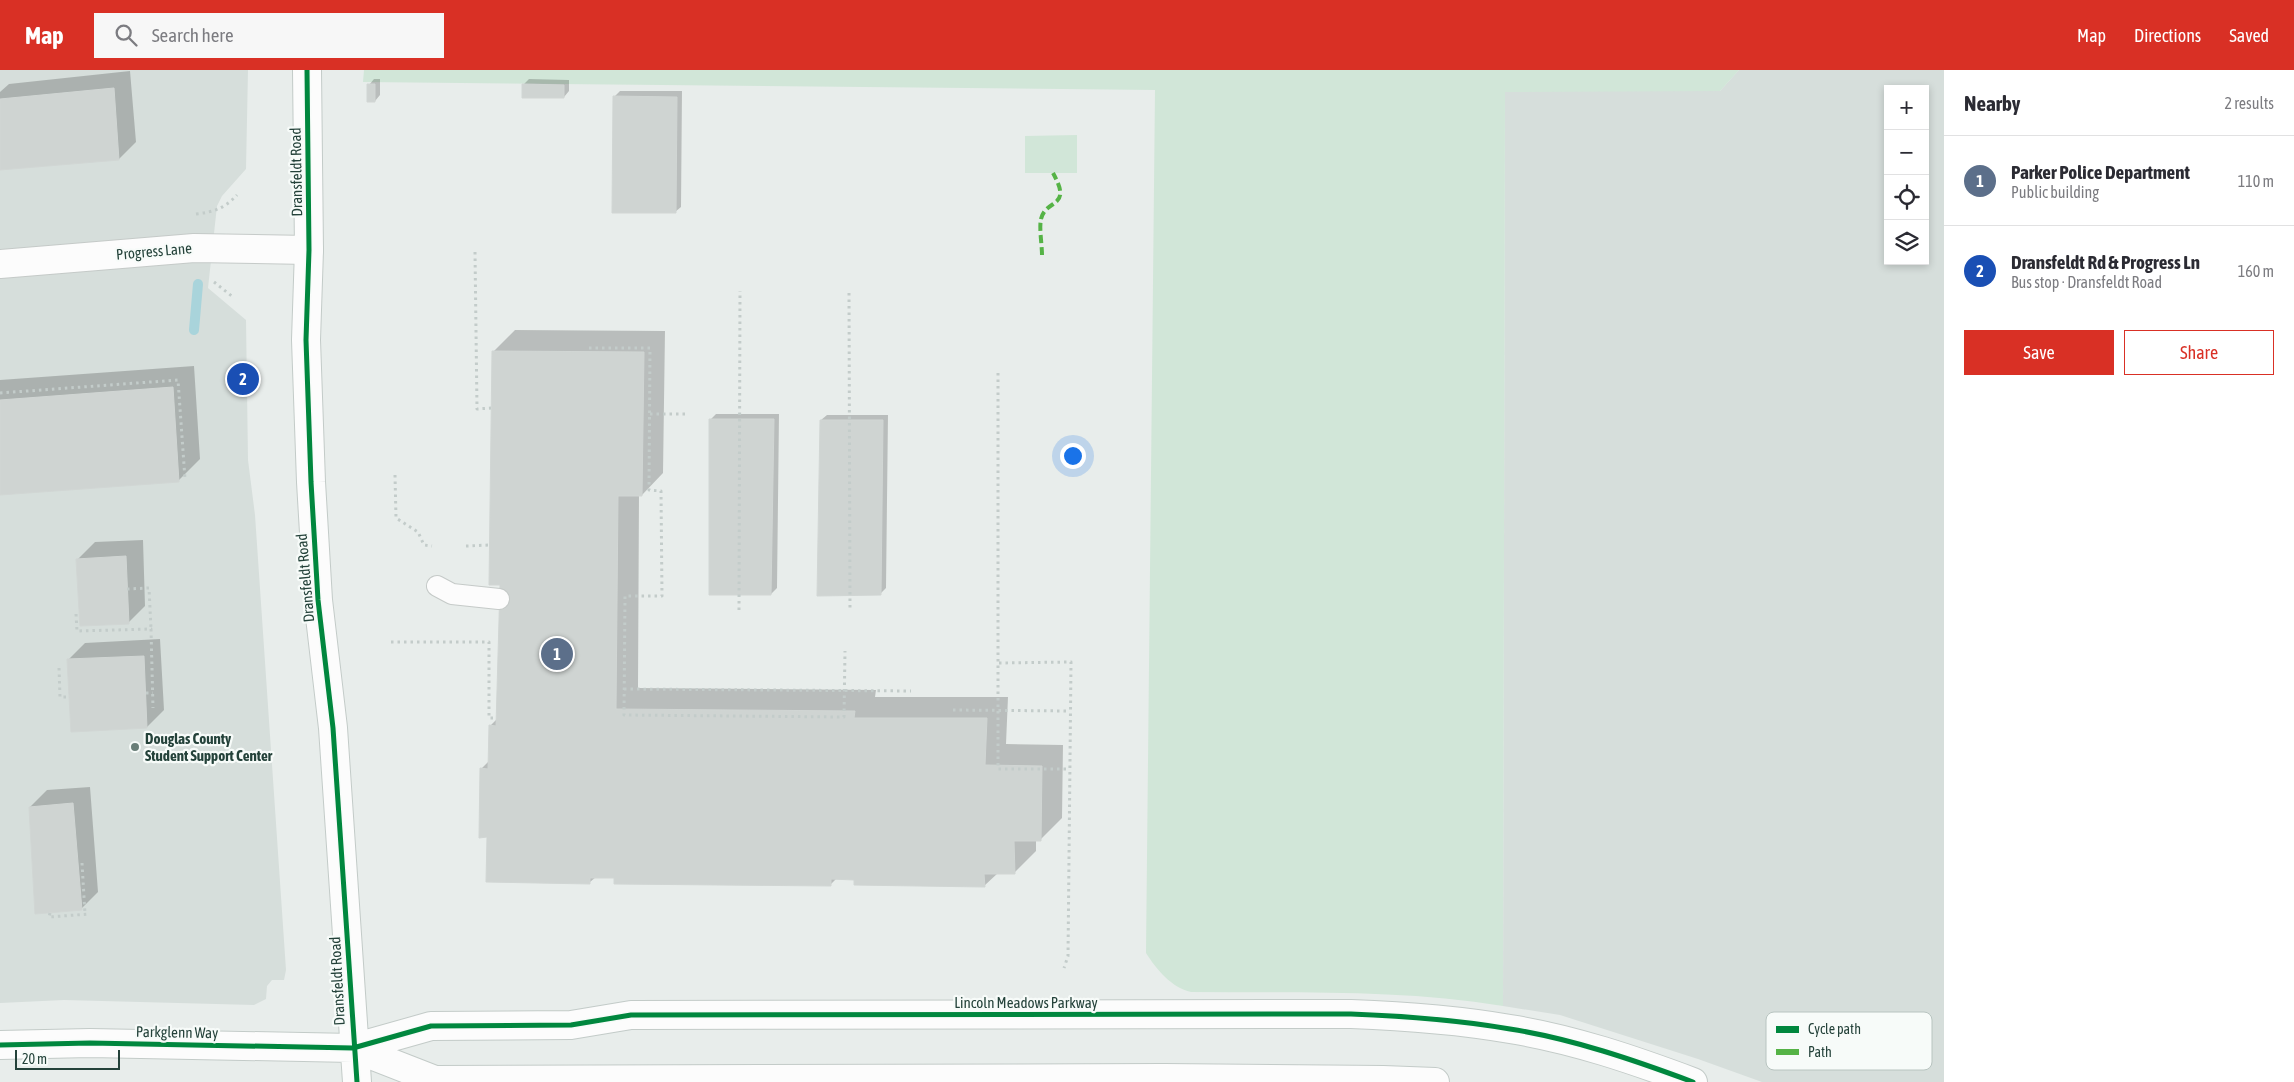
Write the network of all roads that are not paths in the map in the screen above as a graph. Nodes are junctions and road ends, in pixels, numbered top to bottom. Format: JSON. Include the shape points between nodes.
{"nodes":[{"id":1,"x":307,"y":70,"type":"edge"},
{"id":2,"x":309,"y":250,"type":"junction"},
{"id":3,"x":0,"y":264,"type":"edge"},
{"id":4,"x":437,"y":586,"type":"dead end"},
{"id":5,"x":499,"y":598,"type":"dead end"},
{"id":6,"x":0,"y":1046,"type":"edge"},
{"id":7,"x":353,"y":1048,"type":"junction"},
{"id":8,"x":357,"y":1082,"type":"edge"},
{"id":9,"x":1435,"y":1082,"type":"edge"},
{"id":10,"x":1693,"y":1082,"type":"edge"}],
"edges":[{"from":1,"to":2,"type":"street","name":"Dransfeldt Road"},
{"from":2,"to":3,"type":"street","name":"Progress Lane","via":[[194,248]]},
{"from":2,"to":7,"type":"street","name":"Dransfeldt Road","via":[[306,340],[311,482],[318,600],[333,728]]},
{"from":4,"to":5,"type":"lane","via":[[452,594]]},
{"from":6,"to":7,"type":"street","name":"Parkglenn Way","via":[[90,1043]]},
{"from":7,"to":8,"type":"street","name":"Dransfeldt Road"},
{"from":7,"to":9,"type":"street","via":[[435,1080],[1174,1078]]},
{"from":7,"to":10,"type":"street","name":"Lincoln Meadows Parkway","via":[[431,1026],[572,1026],[631,1015],[1371,1015],[1438,1019],[1512,1029],[1622,1057]]}]}
